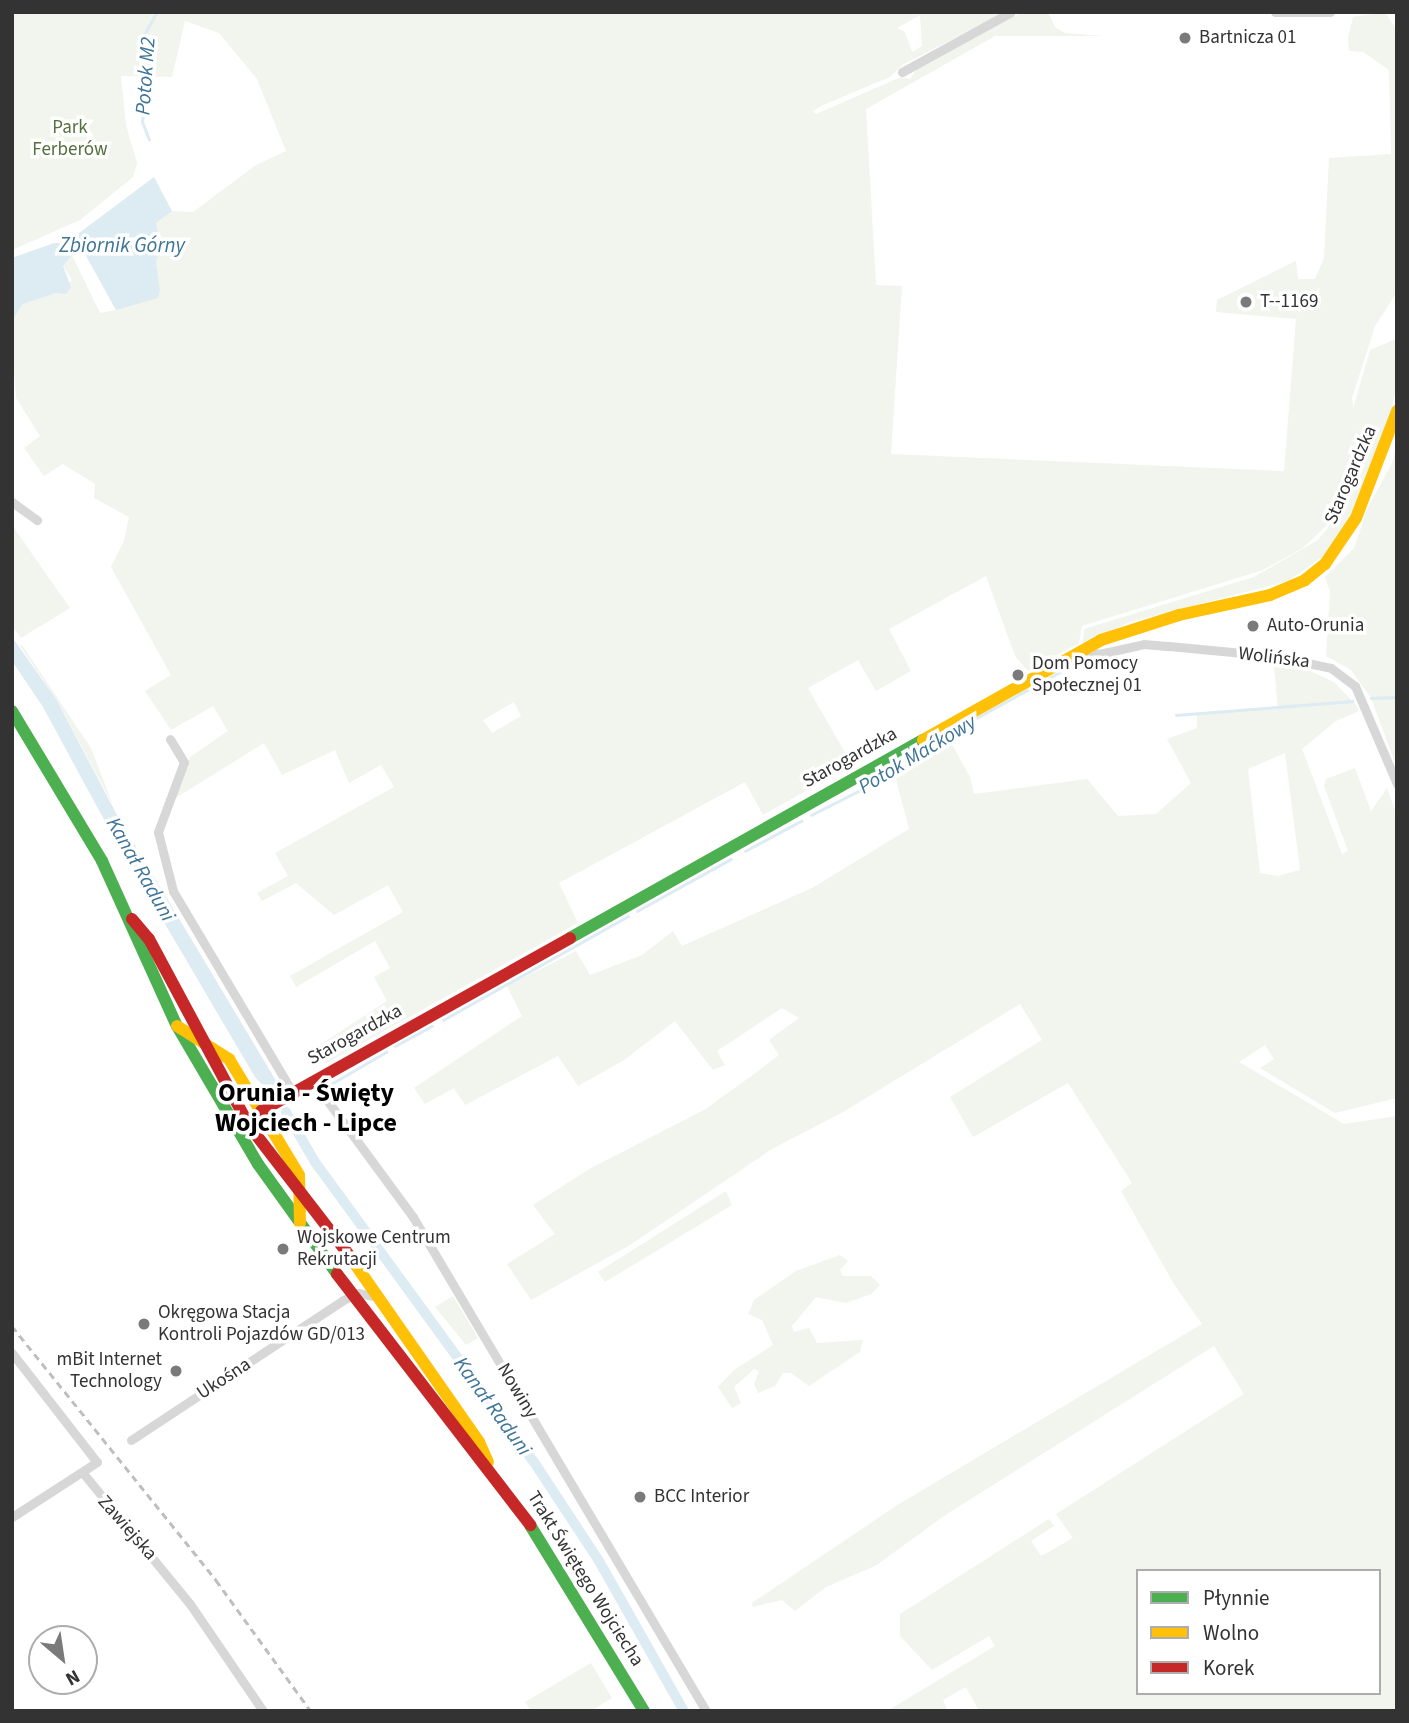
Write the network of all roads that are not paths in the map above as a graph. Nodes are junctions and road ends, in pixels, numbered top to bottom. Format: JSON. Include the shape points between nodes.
{"nodes":[{"id":1,"x":1011,"y":12,"type":"edge"},
{"id":2,"x":1275,"y":12,"type":"edge"},
{"id":3,"x":1330,"y":12,"type":"edge"},
{"id":4,"x":902,"y":72,"type":"dead end"},
{"id":5,"x":1397,"y":411,"type":"edge"},
{"id":6,"x":12,"y":502,"type":"edge"},
{"id":7,"x":37,"y":520,"type":"dead end"},
{"id":8,"x":1081,"y":651,"type":"junction"},
{"id":9,"x":12,"y":711,"type":"edge"},
{"id":10,"x":170,"y":739,"type":"dead end"},
{"id":11,"x":1397,"y":784,"type":"edge"},
{"id":12,"x":131,"y":918,"type":"junction"},
{"id":13,"x":177,"y":1026,"type":"junction"},
{"id":14,"x":200,"y":1037,"type":"junction"},
{"id":15,"x":313,"y":1081,"type":"junction"},
{"id":16,"x":293,"y":1093,"type":"junction"},
{"id":17,"x":261,"y":1111,"type":"junction"},
{"id":18,"x":302,"y":1196,"type":"junction"},
{"id":19,"x":300,"y":1223,"type":"junction"},
{"id":20,"x":358,"y":1269,"type":"junction"},
{"id":21,"x":352,"y":1295,"type":"junction"},
{"id":22,"x":378,"y":1297,"type":"junction"},
{"id":23,"x":12,"y":1353,"type":"edge"},
{"id":24,"x":131,"y":1440,"type":"dead end"},
{"id":25,"x":491,"y":1470,"type":"junction"},
{"id":26,"x":83,"y":1473,"type":"junction"},
{"id":27,"x":12,"y":1517,"type":"edge"},
{"id":28,"x":263,"y":1711,"type":"edge"},
{"id":29,"x":643,"y":1711,"type":"edge"},
{"id":30,"x":706,"y":1711,"type":"edge"}],
"edges":[{"from":1,"to":4,"type":"street"},
{"from":2,"to":3,"type":"street"},
{"from":5,"to":8,"type":"main road","name":"Starogardzka","via":[[1356,518],[1325,565],[1305,580],[1270,595],[1133,627]]},
{"from":6,"to":7,"type":"street"},
{"from":8,"to":11,"type":"street","name":"Wolińska","via":[[1098,654],[1144,644],[1274,656],[1331,668],[1355,686]]},
{"from":8,"to":15,"type":"main road","name":"Starogardzka"},
{"from":9,"to":12,"type":"main road","name":"Trakt Świętego Wojciecha"},
{"from":10,"to":16,"type":"street","via":[[184,762],[158,832],[173,891]]},
{"from":12,"to":13,"type":"main road","name":"Trakt Świętego Wojciecha","via":[[137,945]]},
{"from":12,"to":14,"type":"main road","name":"Trakt Świętego Wojciecha","via":[[149,939]]},
{"from":13,"to":14,"type":"main road"},
{"from":13,"to":19,"type":"main road","name":"Trakt Świętego Wojciecha","via":[[258,1164]]},
{"from":14,"to":17,"type":"main road","via":[[225,1053]]},
{"from":14,"to":18,"type":"main road","name":"Trakt Świętego Wojciecha","via":[[250,1127]]},
{"from":15,"to":16,"type":"main road","name":"Starogardzka"},
{"from":15,"to":30,"type":"street","name":"Nowiny","via":[[414,1217]]},
{"from":16,"to":17,"type":"main road","name":"Starogardzka"},
{"from":17,"to":18,"type":"main road","via":[[299,1175]]},
{"from":18,"to":19,"type":"main road"},
{"from":18,"to":20,"type":"main road","name":"Trakt Świętego Wojciecha"},
{"from":19,"to":21,"type":"main road","name":"Trakt Świętego Wojciecha"},
{"from":20,"to":21,"type":"street"},
{"from":20,"to":22,"type":"main road","name":"Trakt Świętego Wojciecha"},
{"from":21,"to":22,"type":"street"},
{"from":21,"to":24,"type":"street","name":"Ukośna"},
{"from":21,"to":25,"type":"main road","name":"Trakt Świętego Wojciecha"},
{"from":22,"to":25,"type":"main road","name":"Trakt Świętego Wojciecha","via":[[479,1442]]},
{"from":23,"to":26,"type":"street","via":[[96,1456],[95,1466]]},
{"from":25,"to":29,"type":"main road","name":"Trakt Świętego Wojciecha","via":[[529,1522]]},
{"from":26,"to":27,"type":"street"},
{"from":26,"to":28,"type":"street","name":"Zawiejska","via":[[183,1594]]}]}
